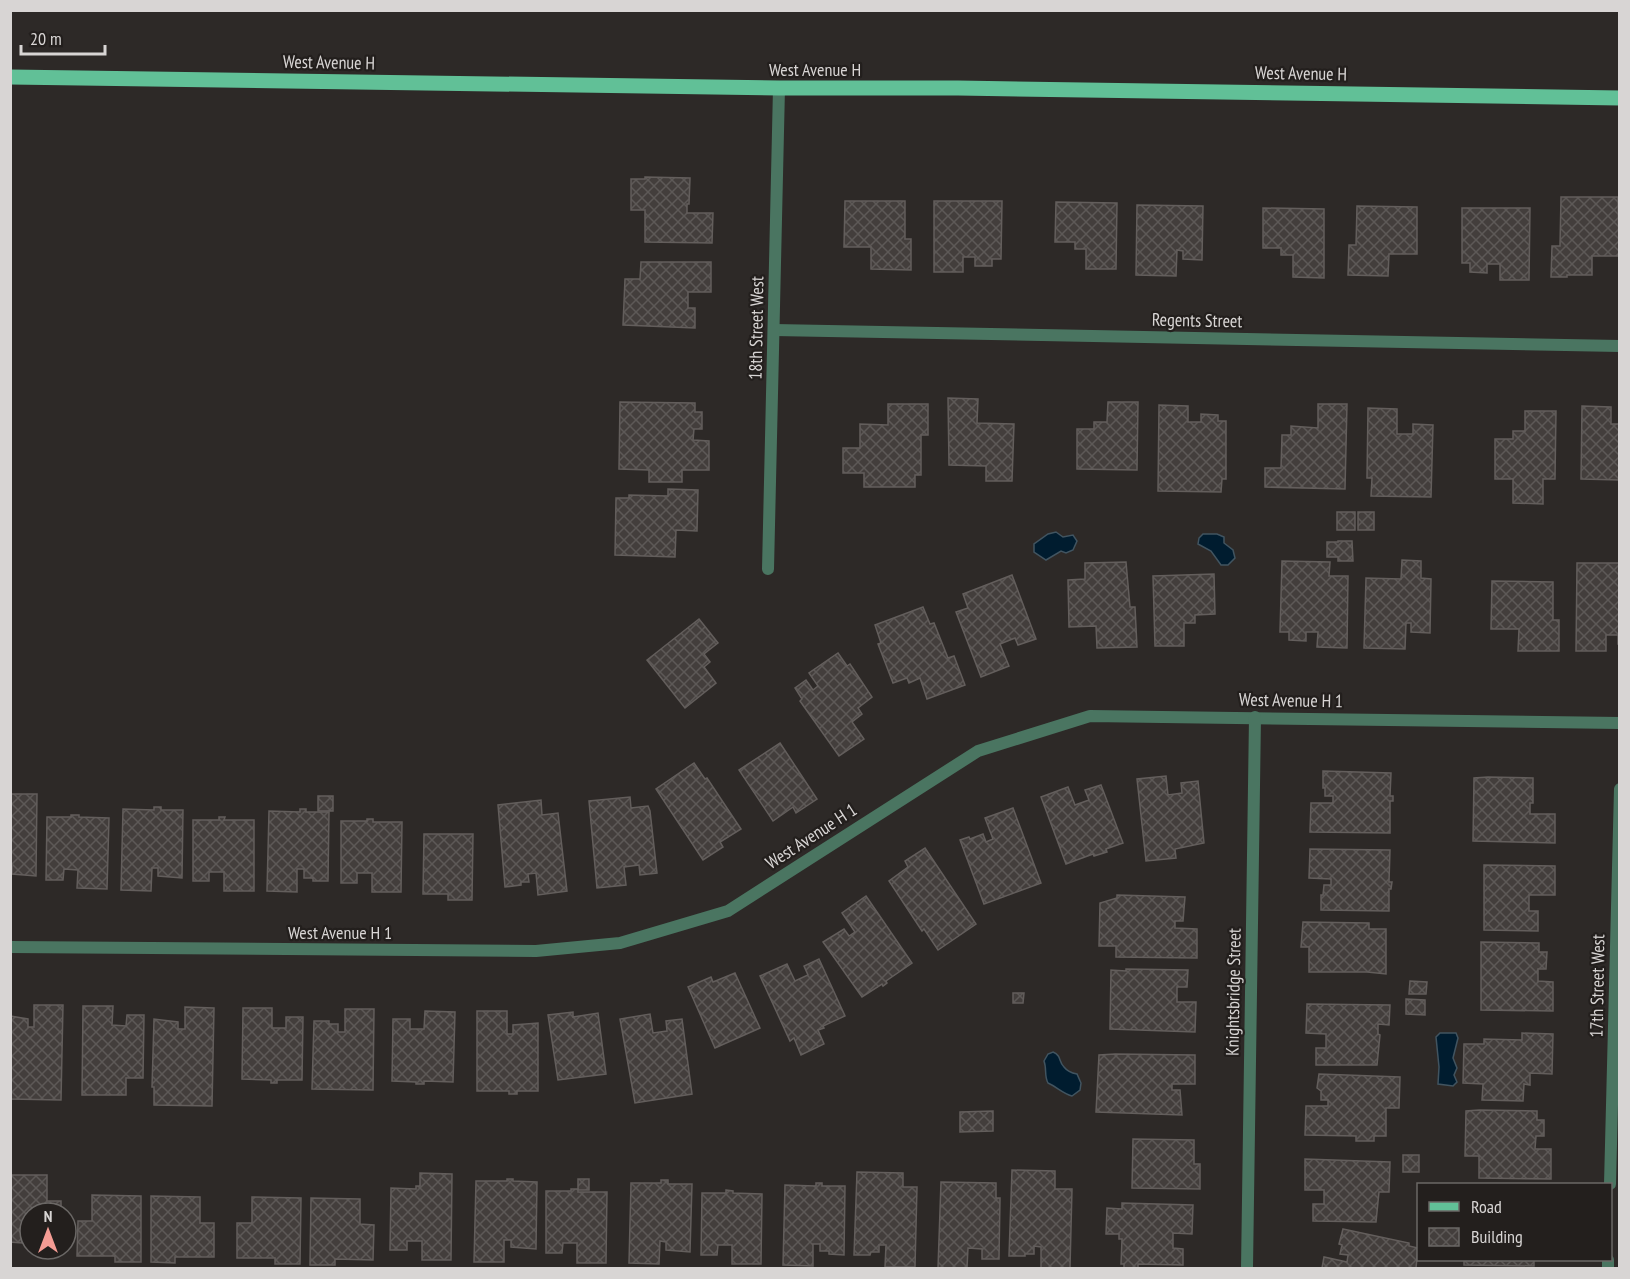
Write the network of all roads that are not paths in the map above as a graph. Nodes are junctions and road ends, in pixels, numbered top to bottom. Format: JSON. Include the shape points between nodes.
{"nodes":[{"id":1,"x":10,"y":77,"type":"edge"},
{"id":2,"x":779,"y":88,"type":"junction"},
{"id":3,"x":1620,"y":98,"type":"edge"},
{"id":4,"x":774,"y":330,"type":"junction"},
{"id":5,"x":1620,"y":346,"type":"edge"},
{"id":6,"x":768,"y":569,"type":"dead end"},
{"id":7,"x":1255,"y":717,"type":"junction"},
{"id":8,"x":1620,"y":723,"type":"edge"},
{"id":9,"x":1620,"y":789,"type":"edge"},
{"id":10,"x":10,"y":947,"type":"edge"},
{"id":11,"x":1616,"y":1093,"type":"edge"},
{"id":12,"x":1610,"y":1183,"type":"edge"},
{"id":13,"x":1247,"y":1269,"type":"edge"}],
"edges":[{"from":1,"to":2,"type":"main road","name":"West Avenue H"},
{"from":2,"to":3,"type":"main road","name":"West Avenue H"},
{"from":2,"to":4,"type":"street","name":"18th Street West"},
{"from":4,"to":5,"type":"street","name":"Regents Street"},
{"from":4,"to":6,"type":"street","name":"18th Street West"},
{"from":7,"to":8,"type":"street","name":"West Avenue H 1"},
{"from":7,"to":10,"type":"street","name":"West Avenue H 1","via":[[1090,716],[978,751],[728,911],[620,943],[536,951]]},
{"from":7,"to":13,"type":"street","name":"Knightsbridge Street"},
{"from":9,"to":11,"type":"street","name":"17th Street West"},
{"from":11,"to":12,"type":"street","name":"17th Street West"}]}
